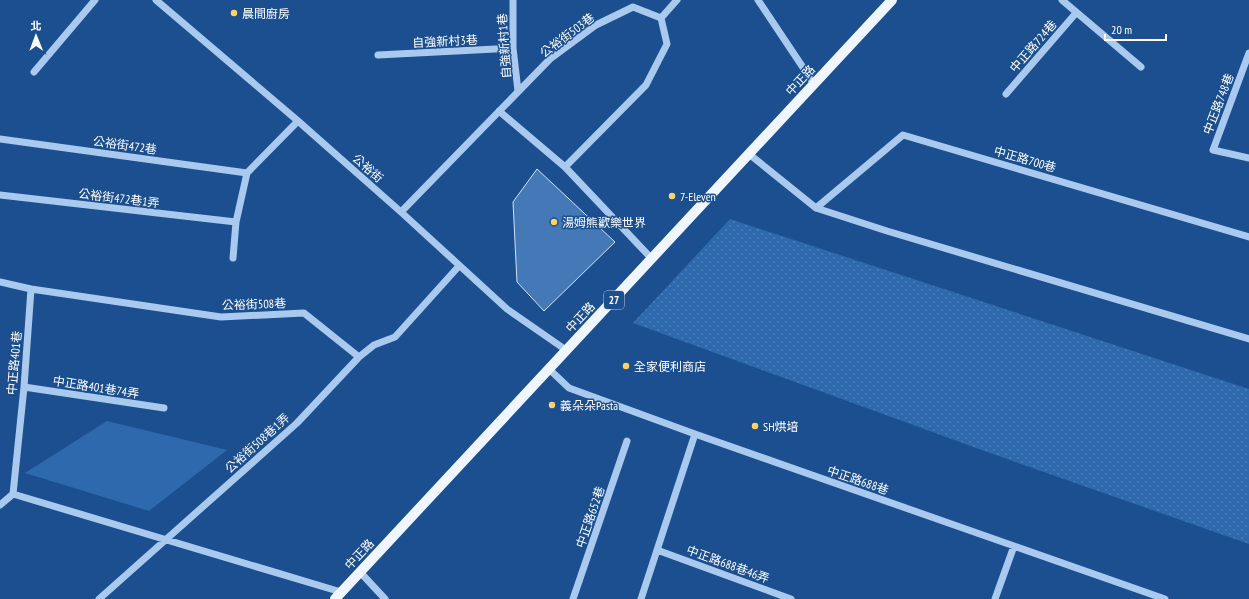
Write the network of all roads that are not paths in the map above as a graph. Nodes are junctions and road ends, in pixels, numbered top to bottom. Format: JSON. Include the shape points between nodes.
{"nodes":[{"id":1,"x":95,"y":0,"type":"edge"},
{"id":2,"x":156,"y":0,"type":"edge"},
{"id":3,"x":513,"y":0,"type":"edge"},
{"id":4,"x":676,"y":0,"type":"edge"},
{"id":5,"x":758,"y":0,"type":"edge"},
{"id":6,"x":892,"y":0,"type":"edge"},
{"id":7,"x":1062,"y":0,"type":"edge"},
{"id":8,"x":1076,"y":12,"type":"junction"},
{"id":9,"x":661,"y":18,"type":"junction"},
{"id":10,"x":513,"y":48,"type":"junction"},
{"id":11,"x":1249,"y":53,"type":"edge"},
{"id":12,"x":378,"y":55,"type":"dead end"},
{"id":13,"x":1141,"y":67,"type":"dead end"},
{"id":14,"x":34,"y":72,"type":"dead end"},
{"id":15,"x":814,"y":84,"type":"junction"},
{"id":16,"x":518,"y":92,"type":"junction"},
{"id":17,"x":1006,"y":94,"type":"dead end"},
{"id":18,"x":500,"y":111,"type":"junction"},
{"id":19,"x":298,"y":121,"type":"junction"},
{"id":20,"x":0,"y":139,"type":"edge"},
{"id":21,"x":749,"y":154,"type":"junction"},
{"id":22,"x":1249,"y":158,"type":"edge"},
{"id":23,"x":565,"y":167,"type":"junction"},
{"id":24,"x":247,"y":173,"type":"junction"},
{"id":25,"x":0,"y":195,"type":"edge"},
{"id":26,"x":816,"y":208,"type":"junction"},
{"id":27,"x":402,"y":212,"type":"junction"},
{"id":28,"x":236,"y":222,"type":"junction"},
{"id":29,"x":1249,"y":237,"type":"edge"},
{"id":30,"x":233,"y":258,"type":"dead end"},
{"id":31,"x":652,"y":258,"type":"junction"},
{"id":32,"x":460,"y":266,"type":"junction"},
{"id":33,"x":0,"y":282,"type":"edge"},
{"id":34,"x":32,"y":289,"type":"junction"},
{"id":35,"x":1249,"y":339,"type":"edge"},
{"id":36,"x":566,"y":350,"type":"junction"},
{"id":37,"x":359,"y":357,"type":"junction"},
{"id":38,"x":549,"y":369,"type":"junction"},
{"id":39,"x":24,"y":387,"type":"junction"},
{"id":40,"x":164,"y":408,"type":"dead end"},
{"id":41,"x":695,"y":434,"type":"junction"},
{"id":42,"x":627,"y":441,"type":"dead end"},
{"id":43,"x":13,"y":494,"type":"junction"},
{"id":44,"x":0,"y":505,"type":"edge"},
{"id":45,"x":165,"y":540,"type":"junction"},
{"id":46,"x":1014,"y":546,"type":"junction"},
{"id":47,"x":657,"y":550,"type":"junction"},
{"id":48,"x":360,"y":572,"type":"junction"},
{"id":49,"x":338,"y":595,"type":"edge"},
{"id":50,"x":99,"y":599,"type":"edge"},
{"id":51,"x":385,"y":599,"type":"edge"},
{"id":52,"x":574,"y":599,"type":"edge"},
{"id":53,"x":641,"y":599,"type":"edge"},
{"id":54,"x":791,"y":599,"type":"edge"},
{"id":55,"x":995,"y":599,"type":"edge"},
{"id":56,"x":1165,"y":599,"type":"edge"}],
"edges":[{"from":1,"to":14,"type":"street"},
{"from":2,"to":19,"type":"street","name":"公裕街"},
{"from":3,"to":10,"type":"street","name":"自強新村1巷"},
{"from":4,"to":9,"type":"street"},
{"from":5,"to":15,"type":"street"},
{"from":6,"to":15,"type":"main road","name":"中正路","number":"27"},
{"from":7,"to":8,"type":"street"},
{"from":8,"to":13,"type":"street"},
{"from":8,"to":17,"type":"street","name":"中正路724巷"},
{"from":9,"to":16,"type":"street","name":"公裕街503巷","via":[[633,7],[596,25],[550,59]]},
{"from":9,"to":23,"type":"street","via":[[667,44],[646,85]]},
{"from":10,"to":12,"type":"street","name":"自強新村3巷"},
{"from":10,"to":16,"type":"street","name":"自強新村1巷"},
{"from":11,"to":22,"type":"street","name":"中正路748巷","via":[[1213,150]]},
{"from":15,"to":21,"type":"main road","name":"中正路","number":"27"},
{"from":16,"to":18,"type":"street","name":"公裕街503巷"},
{"from":18,"to":23,"type":"street"},
{"from":18,"to":27,"type":"street","name":"公裕街503巷"},
{"from":19,"to":24,"type":"street"},
{"from":19,"to":27,"type":"street","name":"公裕街"},
{"from":20,"to":24,"type":"street","name":"公裕街472巷"},
{"from":21,"to":26,"type":"street"},
{"from":21,"to":31,"type":"main road","name":"中正路","number":"27"},
{"from":23,"to":31,"type":"street"},
{"from":24,"to":28,"type":"street"},
{"from":25,"to":28,"type":"street","name":"公裕街472巷1弄"},
{"from":26,"to":29,"type":"street","name":"中正路700巷","via":[[903,135]]},
{"from":26,"to":35,"type":"street"},
{"from":27,"to":32,"type":"street","name":"公裕街"},
{"from":28,"to":30,"type":"street"},
{"from":31,"to":36,"type":"main road","name":"中正路","number":"27"},
{"from":32,"to":36,"type":"street","name":"公裕街","via":[[507,309]]},
{"from":32,"to":37,"type":"street","via":[[395,337],[374,345]]},
{"from":33,"to":34,"type":"street","name":"公裕街508巷"},
{"from":34,"to":37,"type":"street","name":"公裕街508巷","via":[[221,317],[304,313]]},
{"from":34,"to":39,"type":"street","name":"中正路401巷"},
{"from":36,"to":38,"type":"main road","name":"中正路","number":"27"},
{"from":37,"to":45,"type":"street","name":"公裕街508巷1弄","via":[[297,423]]},
{"from":38,"to":41,"type":"street","name":"中正路688巷","via":[[570,388]]},
{"from":38,"to":48,"type":"main road","name":"中正路","number":"27"},
{"from":39,"to":40,"type":"street","name":"中正路401巷74弄"},
{"from":39,"to":43,"type":"street","name":"中正路401巷"},
{"from":41,"to":46,"type":"street","name":"中正路688巷"},
{"from":41,"to":47,"type":"street"},
{"from":42,"to":52,"type":"street","name":"中正路652巷"},
{"from":43,"to":44,"type":"street"},
{"from":43,"to":45,"type":"street"},
{"from":45,"to":49,"type":"street"},
{"from":45,"to":50,"type":"street","name":"公裕街508巷1弄"},
{"from":46,"to":55,"type":"street"},
{"from":46,"to":56,"type":"street","name":"中正路688巷"},
{"from":47,"to":53,"type":"street"},
{"from":47,"to":54,"type":"street","name":"中正路688巷46弄"},
{"from":48,"to":49,"type":"main road","name":"中正路","number":"27"},
{"from":48,"to":51,"type":"street"}]}
